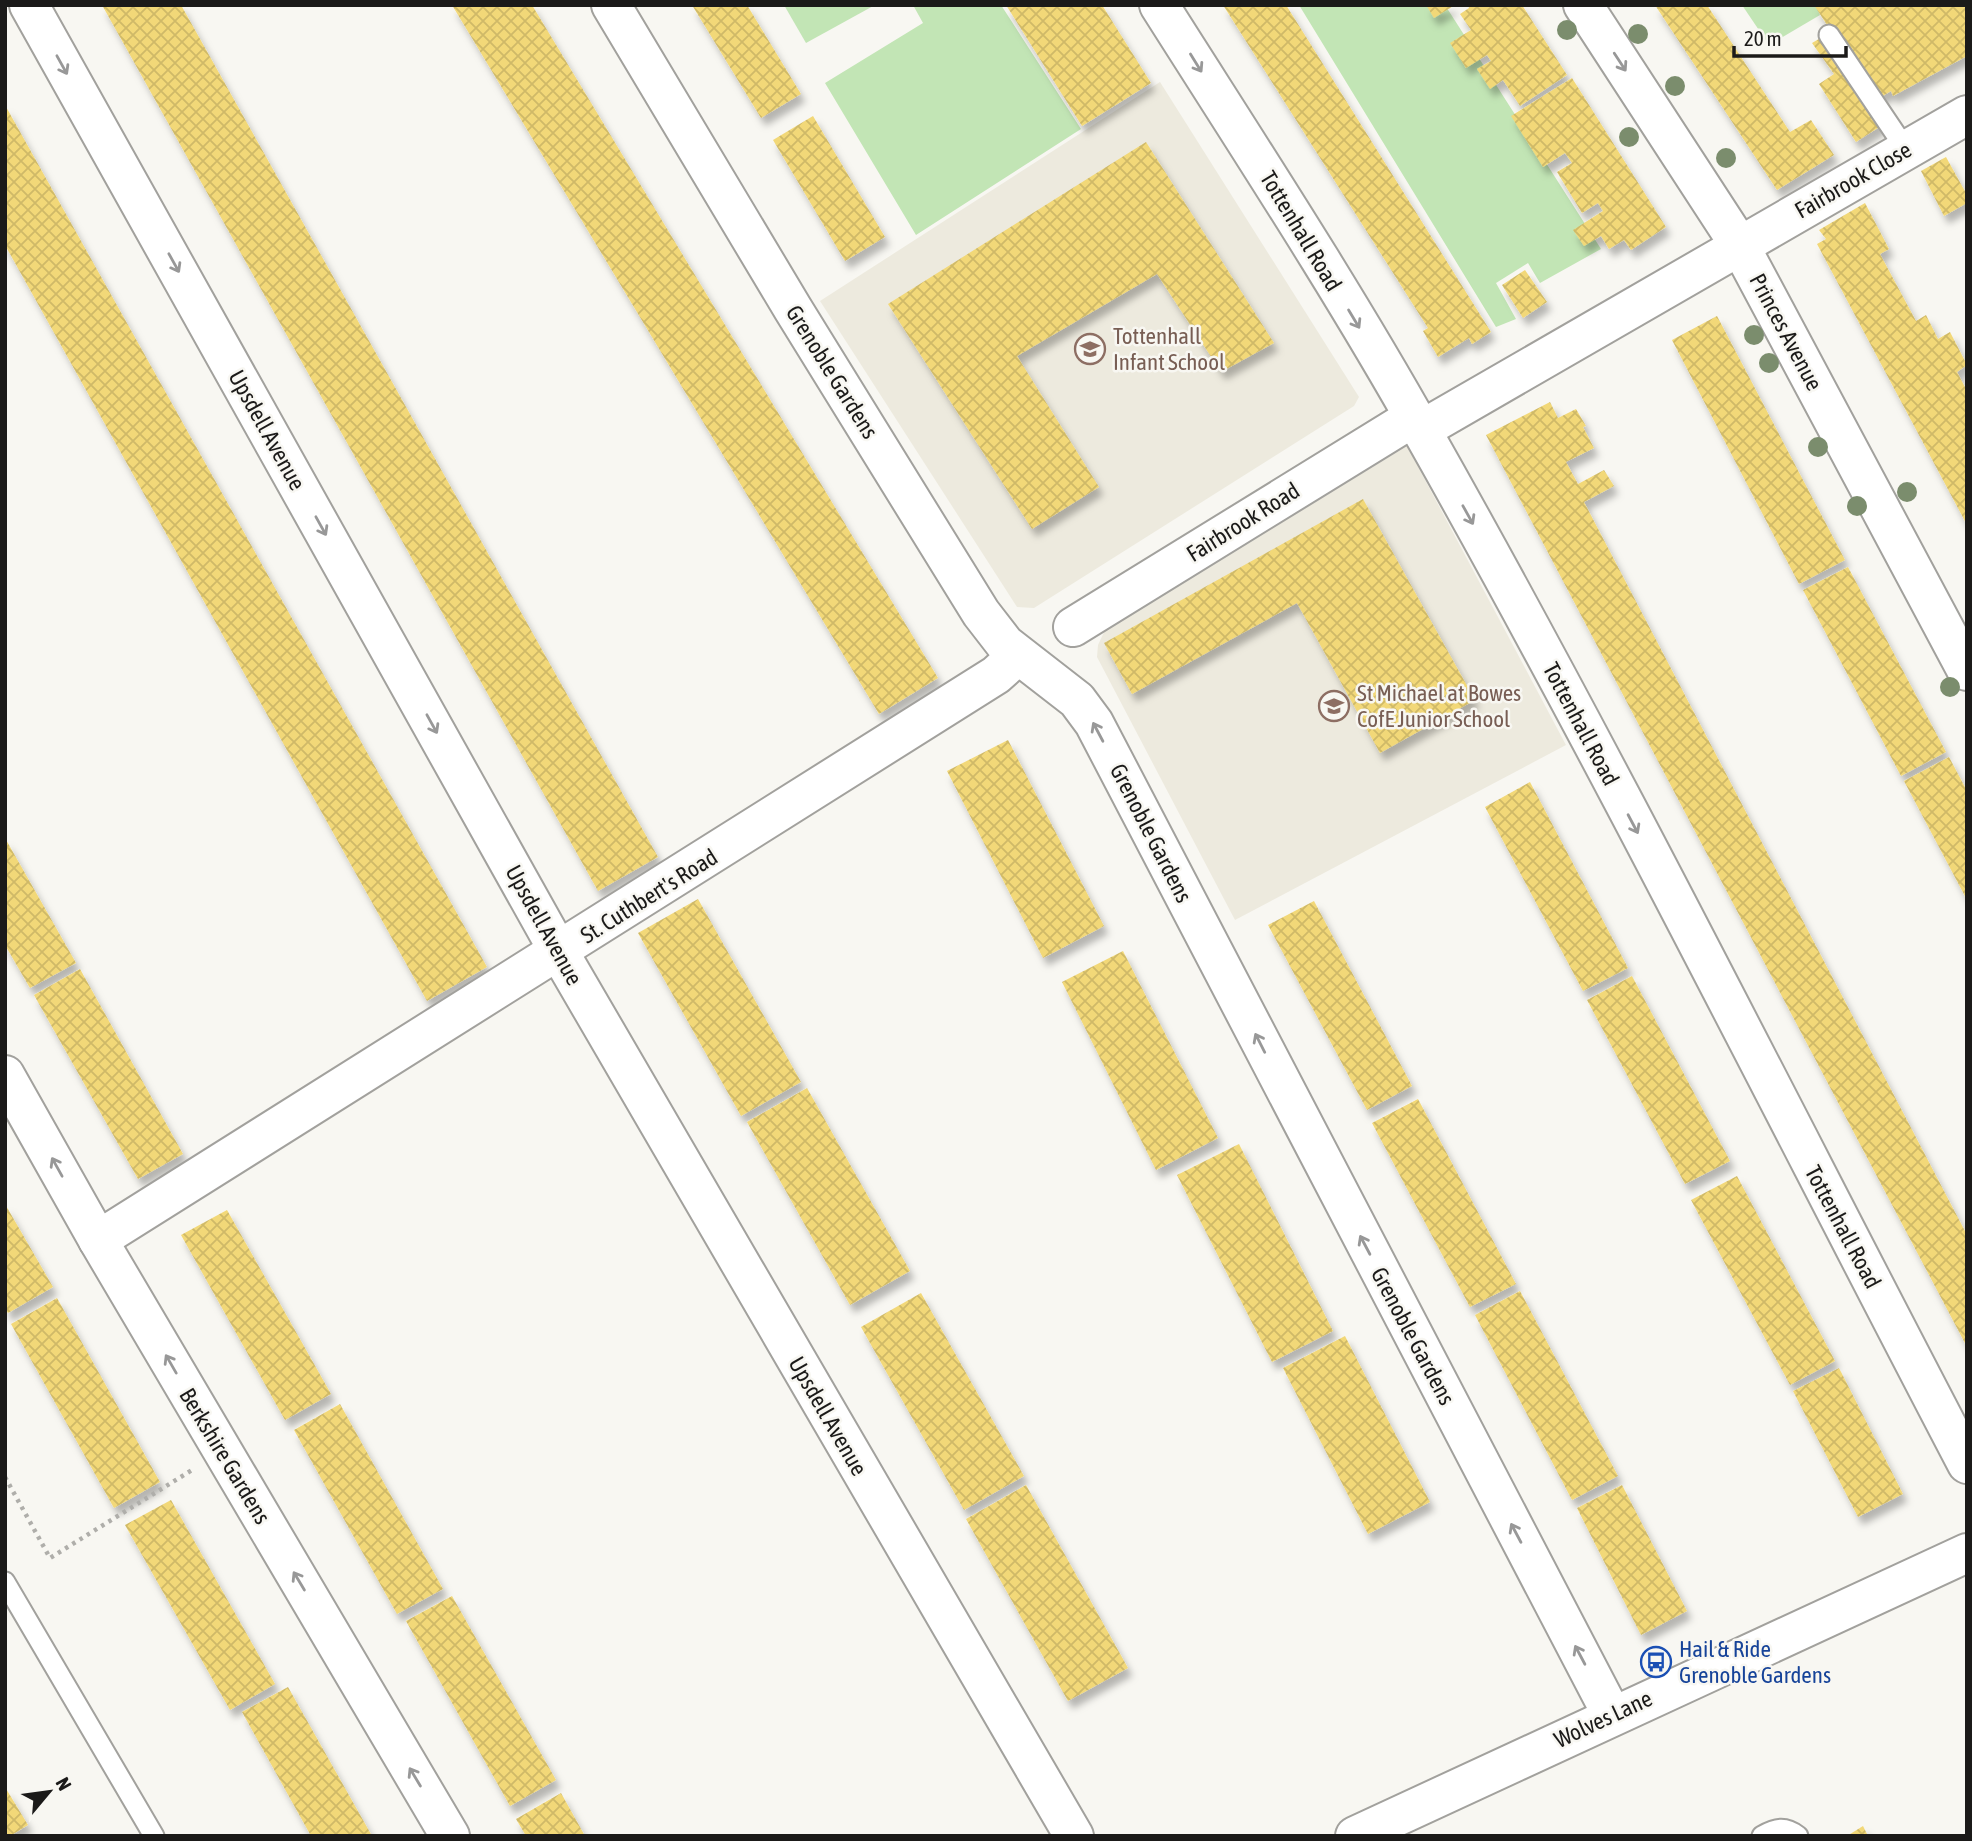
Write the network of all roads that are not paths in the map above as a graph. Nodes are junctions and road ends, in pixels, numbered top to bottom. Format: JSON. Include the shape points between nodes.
{"nodes":[{"id":1,"x":29,"y":5,"type":"edge"},
{"id":2,"x":611,"y":5,"type":"edge"},
{"id":3,"x":1159,"y":5,"type":"edge"},
{"id":4,"x":1583,"y":5,"type":"edge"},
{"id":5,"x":1829,"y":35,"type":"dead end"},
{"id":6,"x":1967,"y":115,"type":"edge"},
{"id":7,"x":1905,"y":148,"type":"junction"},
{"id":8,"x":1740,"y":246,"type":"junction"},
{"id":9,"x":1418,"y":424,"type":"junction"},
{"id":10,"x":1954,"y":615,"type":"edge"},
{"id":11,"x":1073,"y":627,"type":"dead end"},
{"id":12,"x":1017,"y":656,"type":"junction"},
{"id":13,"x":1967,"y":671,"type":"edge"},
{"id":14,"x":559,"y":952,"type":"junction"},
{"id":15,"x":5,"y":1074,"type":"edge"},
{"id":16,"x":98,"y":1240,"type":"junction"},
{"id":17,"x":1967,"y":1464,"type":"edge"},
{"id":18,"x":1967,"y":1553,"type":"edge"},
{"id":19,"x":5,"y":1582,"type":"edge"},
{"id":20,"x":1612,"y":1715,"type":"junction"},
{"id":21,"x":154,"y":1836,"type":"edge"},
{"id":22,"x":450,"y":1836,"type":"edge"},
{"id":23,"x":1074,"y":1836,"type":"edge"},
{"id":24,"x":1355,"y":1836,"type":"edge"},
{"id":25,"x":1762,"y":1836,"type":"edge"},
{"id":26,"x":1798,"y":1836,"type":"edge"}],
"edges":[{"from":1,"to":14,"type":"street","name":"Upsdell Avenue","one_way":true},
{"from":2,"to":12,"type":"street","name":"Grenoble Gardens","via":[[974,602]]},
{"from":3,"to":9,"type":"street","name":"Tottenhall Road","one_way":true},
{"from":4,"to":8,"type":"street","name":"Princes Avenue","one_way":true},
{"from":5,"to":7,"type":"lane"},
{"from":6,"to":7,"type":"street","name":"Fairbrook Close"},
{"from":7,"to":8,"type":"street","name":"Fairbrook Close"},
{"from":8,"to":9,"type":"street","name":"Fairbrook Road"},
{"from":8,"to":10,"type":"street","name":"Princes Avenue"},
{"from":9,"to":11,"type":"street","name":"Fairbrook Road"},
{"from":9,"to":17,"type":"street","name":"Tottenhall Road","one_way":true,"via":[[1550,664]]},
{"from":10,"to":13,"type":"street","name":"Princes Avenue"},
{"from":12,"to":14,"type":"street","name":"St. Cuthbert's Road","via":[[996,675]]},
{"from":20,"to":12,"type":"street","name":"Grenoble Gardens","one_way":true,"via":[[1094,723],[1070,694]]},
{"from":14,"to":16,"type":"street","name":"St. Cuthbert's Road"},
{"from":14,"to":23,"type":"street","name":"Upsdell Avenue"},
{"from":16,"to":15,"type":"street","name":"Berkshire Gardens","one_way":true},
{"from":22,"to":16,"type":"street","name":"Berkshire Gardens","one_way":true},
{"from":18,"to":20,"type":"street","name":"Wolves Lane"},
{"from":19,"to":21,"type":"lane"},
{"from":20,"to":24,"type":"street","name":"Wolves Lane"},
{"from":25,"to":26,"type":"lane","via":[[1785,1829]]}]}
